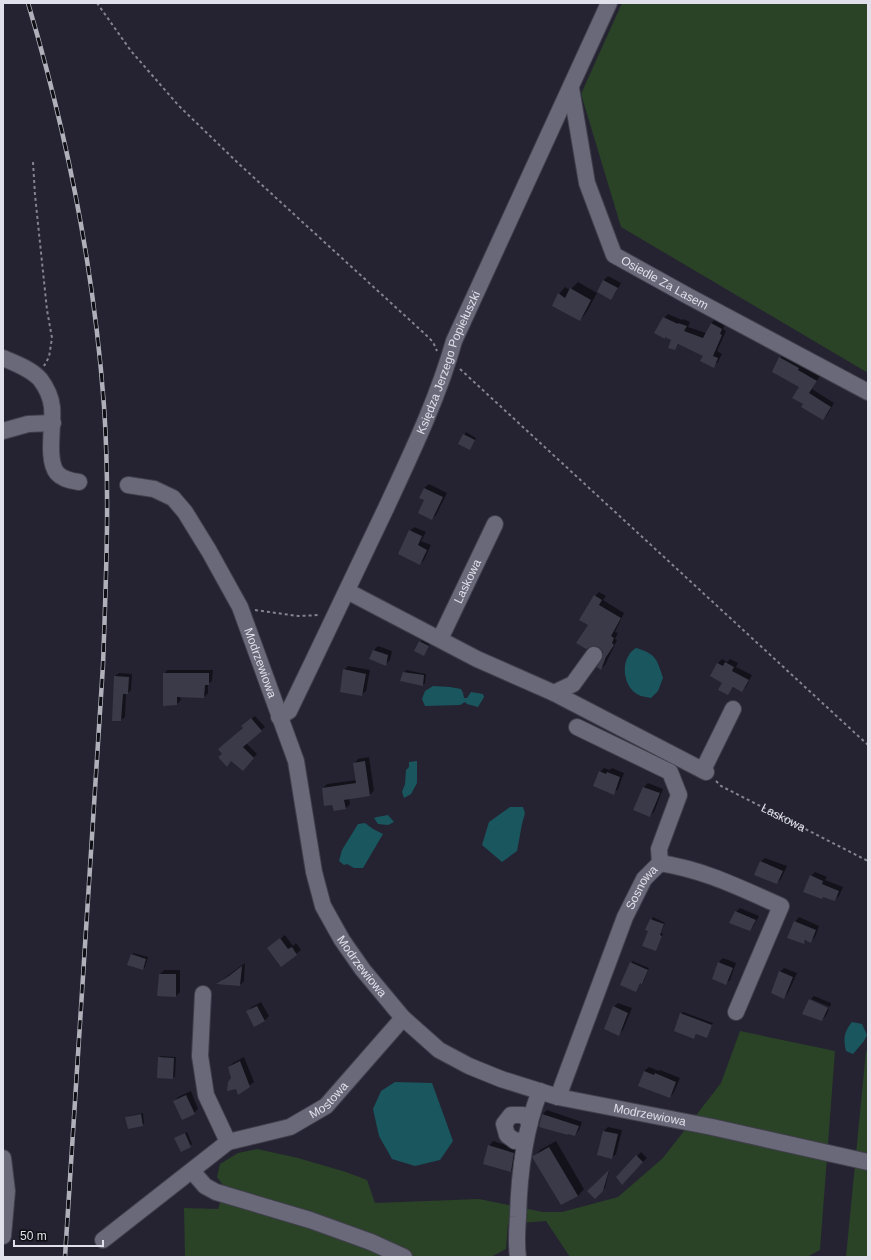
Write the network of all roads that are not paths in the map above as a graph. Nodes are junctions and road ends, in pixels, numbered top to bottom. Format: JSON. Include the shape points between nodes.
{"nodes":[{"id":1,"x":609,"y":3,"type":"edge"},
{"id":2,"x":571,"y":88,"type":"junction"},
{"id":3,"x":3,"y":358,"type":"edge"},
{"id":4,"x":868,"y":392,"type":"edge"},
{"id":5,"x":53,"y":423,"type":"junction"},
{"id":6,"x":3,"y":431,"type":"edge"},
{"id":7,"x":79,"y":482,"type":"dead end"},
{"id":8,"x":128,"y":485,"type":"dead end"},
{"id":9,"x":495,"y":524,"type":"dead end"},
{"id":10,"x":347,"y":591,"type":"junction"},
{"id":11,"x":440,"y":639,"type":"junction"},
{"id":12,"x":594,"y":655,"type":"dead end"},
{"id":13,"x":554,"y":693,"type":"junction"},
{"id":14,"x":733,"y":709,"type":"dead end"},
{"id":15,"x":279,"y":717,"type":"junction"},
{"id":16,"x":577,"y":727,"type":"dead end"},
{"id":17,"x":660,"y":863,"type":"junction"},
{"id":18,"x":203,"y":994,"type":"dead end"},
{"id":19,"x":736,"y":1012,"type":"dead end"},
{"id":20,"x":403,"y":1018,"type":"junction"},
{"id":21,"x":540,"y":1091,"type":"junction"},
{"id":22,"x":558,"y":1097,"type":"junction"},
{"id":23,"x":530,"y":1122,"type":"junction"},
{"id":24,"x":526,"y":1140,"type":"junction"},
{"id":25,"x":228,"y":1142,"type":"junction"},
{"id":26,"x":3,"y":1158,"type":"edge"},
{"id":27,"x":868,"y":1162,"type":"edge"},
{"id":28,"x":192,"y":1170,"type":"junction"},
{"id":29,"x":3,"y":1236,"type":"edge"},
{"id":30,"x":104,"y":1240,"type":"dead end"},
{"id":31,"x":404,"y":1257,"type":"edge"},
{"id":32,"x":518,"y":1257,"type":"edge"}],
"edges":[{"from":1,"to":2,"type":"street","name":"Księdza Jerzego Popiełuszki"},
{"from":2,"to":4,"type":"street","name":"Osiedle Za Lasem","via":[[587,183],[614,254]]},
{"from":2,"to":10,"type":"street","name":"Księdza Jerzego Popiełuszki","via":[[454,340],[422,430]]},
{"from":3,"to":5,"type":"street","via":[[39,378],[47,390],[52,406]]},
{"from":5,"to":6,"type":"street","via":[[28,424]]},
{"from":5,"to":7,"type":"street","via":[[52,463],[57,473],[67,480]]},
{"from":8,"to":15,"type":"street","name":"Modrzewiowa","via":[[154,490],[173,498],[185,512],[240,607]]},
{"from":9,"to":11,"type":"street","name":"Laskowa"},
{"from":10,"to":11,"type":"street"},
{"from":10,"to":15,"type":"street","name":"Księdza Jerzego Popiełuszki","via":[[288,711]]},
{"from":11,"to":13,"type":"street","via":[[477,659]]},
{"from":12,"to":13,"type":"street","via":[[572,684]]},
{"from":13,"to":14,"type":"street","via":[[705,771]]},
{"from":15,"to":20,"type":"street","name":"Modrzewiowa","via":[[296,761],[314,872],[323,906],[363,970]]},
{"from":16,"to":17,"type":"street","via":[[670,772],[679,795],[659,849]]},
{"from":17,"to":19,"type":"street","name":"Sosnowa","via":[[714,876],[781,906]]},
{"from":17,"to":22,"type":"street","name":"Sosnowa","via":[[644,879],[625,917]]},
{"from":18,"to":25,"type":"street","via":[[200,1056],[206,1095]]},
{"from":20,"to":21,"type":"street","name":"Modrzewiowa","via":[[439,1050],[451,1057],[501,1079]]},
{"from":20,"to":25,"type":"street","name":"Mostowa","via":[[326,1106],[290,1127]]},
{"from":21,"to":22,"type":"street","name":"Modrzewiowa"},
{"from":21,"to":23,"type":"street"},
{"from":22,"to":27,"type":"street","name":"Modrzewiowa","via":[[712,1127]]},
{"from":23,"to":24,"type":"street"},
{"from":23,"to":24,"type":"street","via":[[523,1115],[511,1115],[504,1124],[506,1135],[514,1141]]},
{"from":24,"to":32,"type":"street","via":[[518,1193]]},
{"from":25,"to":28,"type":"street","name":"Mostowa"},
{"from":26,"to":29,"type":"street","via":[[6,1190]]},
{"from":28,"to":30,"type":"street","name":"Mostowa"},
{"from":28,"to":31,"type":"street","via":[[205,1186],[216,1192],[310,1220]]}]}
